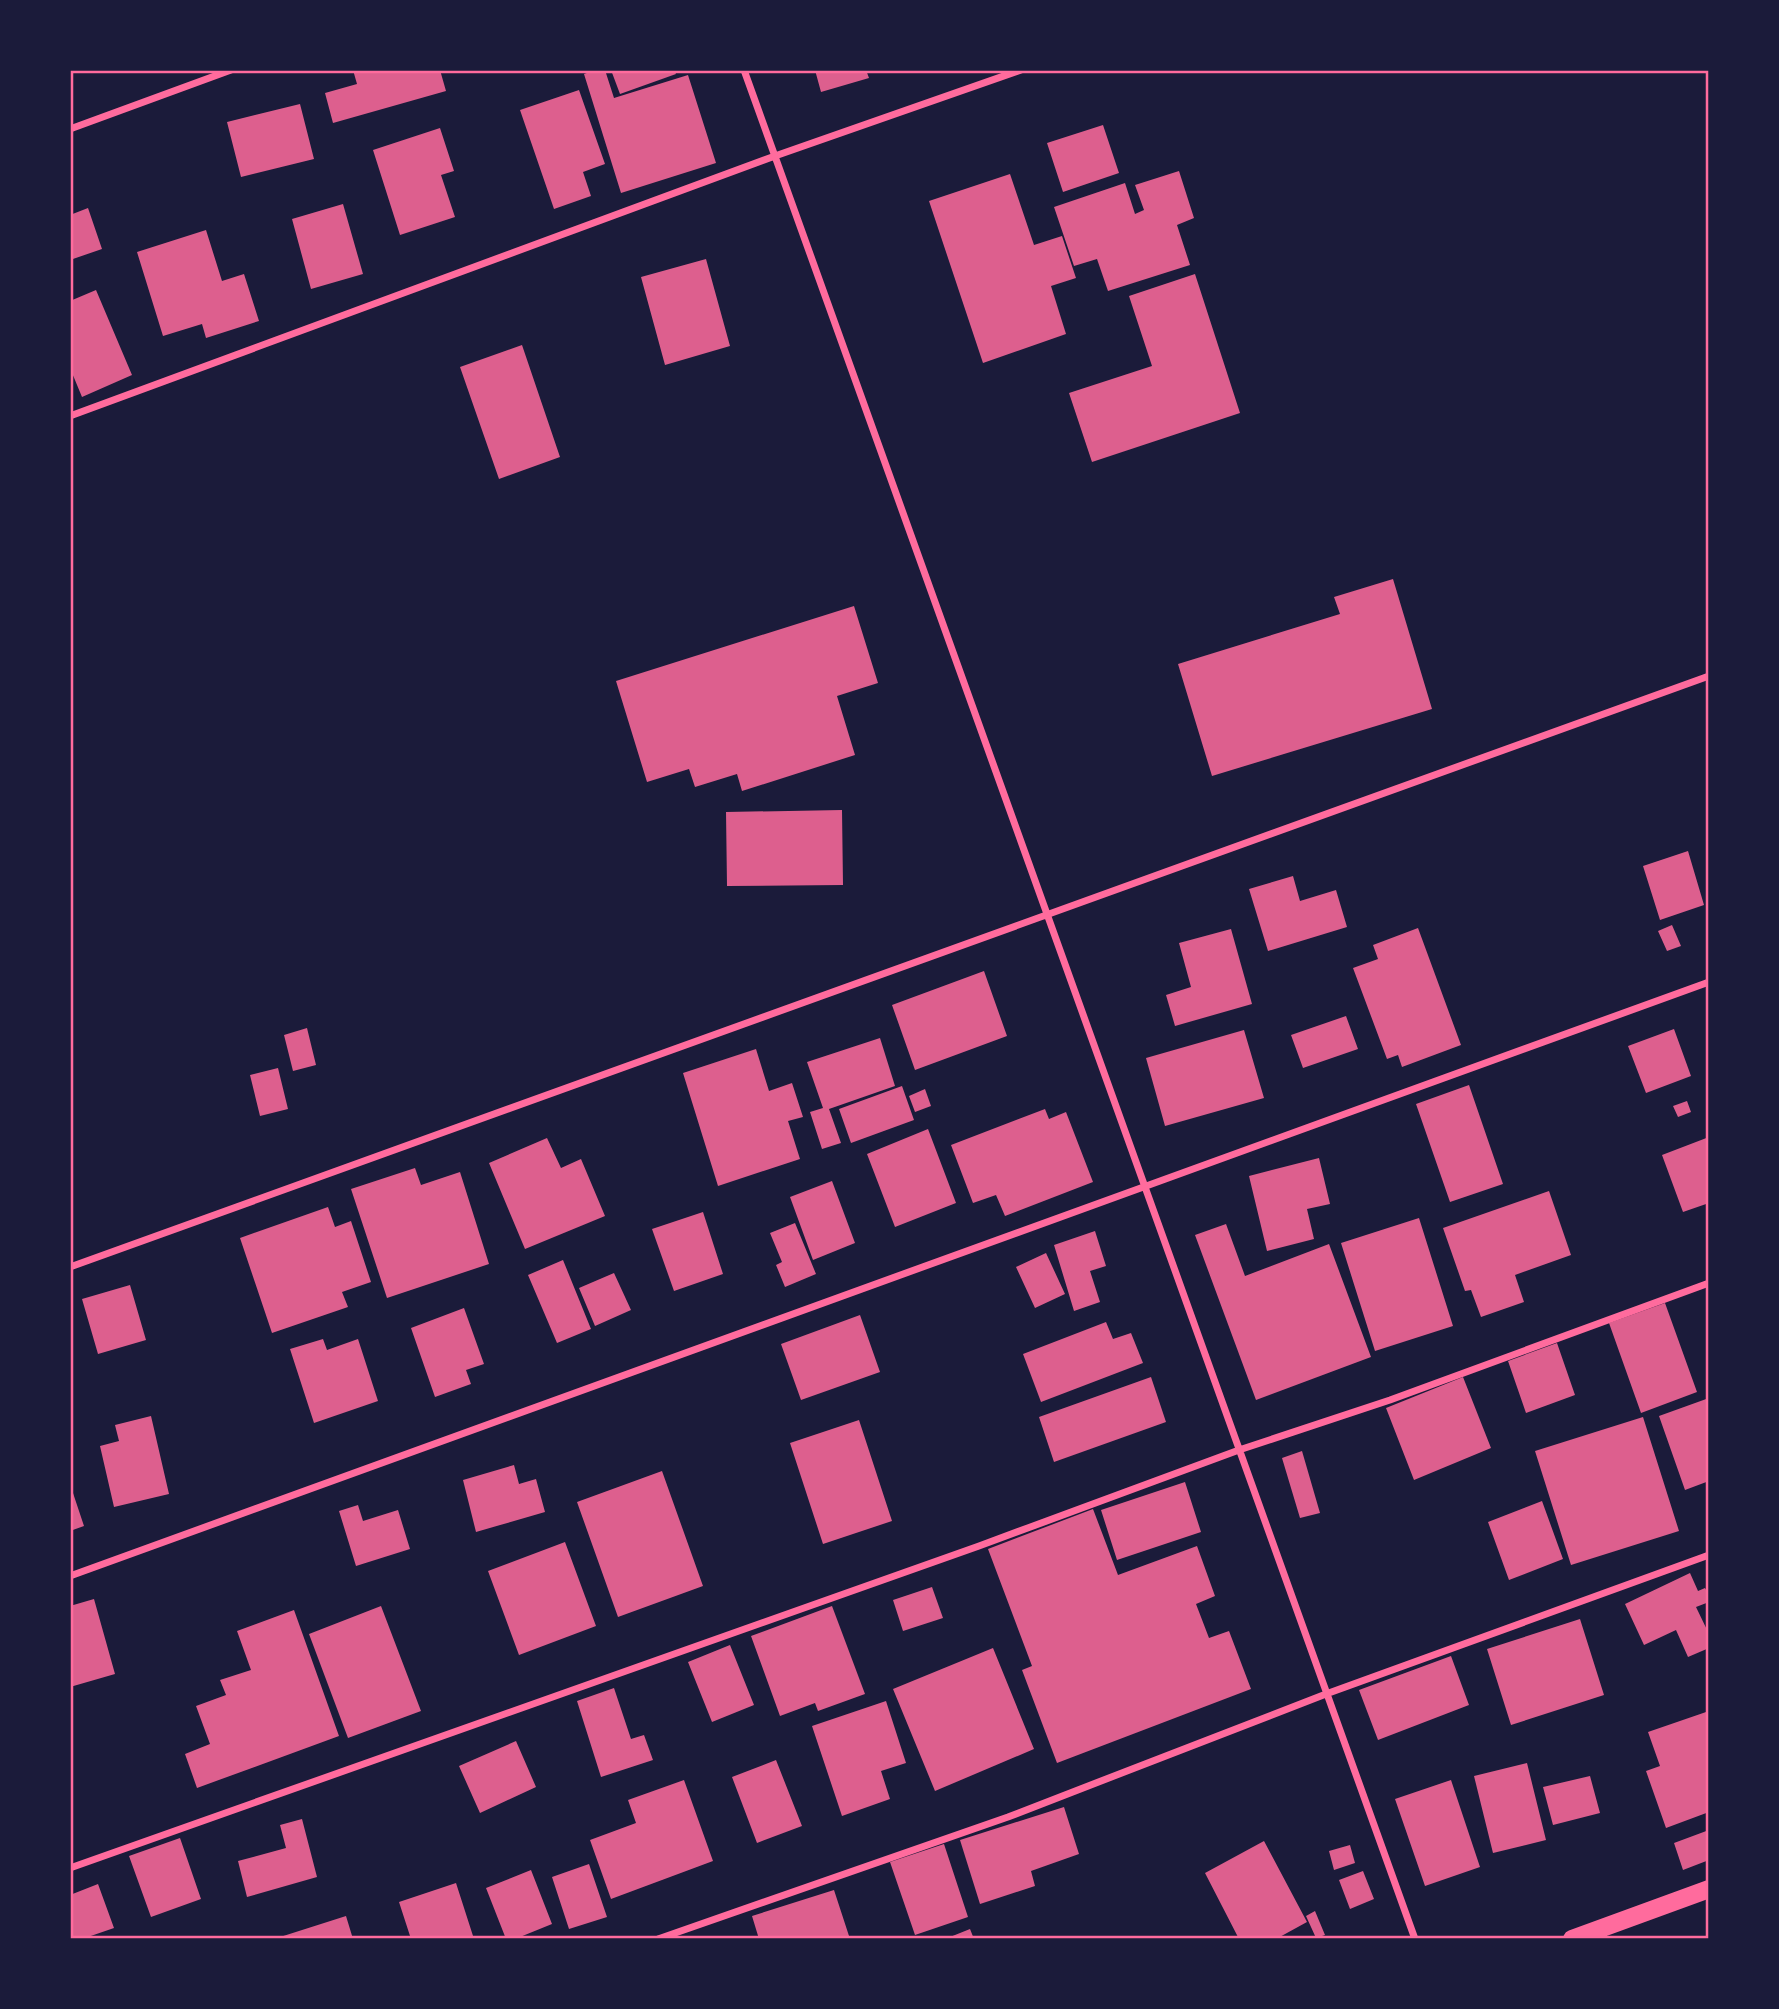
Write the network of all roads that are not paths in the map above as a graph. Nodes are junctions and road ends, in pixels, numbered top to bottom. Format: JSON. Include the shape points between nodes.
{"nodes":[{"id":1,"x":231,"y":70,"type":"edge"},
{"id":2,"x":744,"y":70,"type":"edge"},
{"id":3,"x":1021,"y":70,"type":"edge"},
{"id":4,"x":70,"y":128,"type":"edge"},
{"id":5,"x":775,"y":156,"type":"junction"},
{"id":6,"x":70,"y":416,"type":"edge"},
{"id":7,"x":1709,"y":676,"type":"edge"},
{"id":8,"x":1047,"y":915,"type":"junction"},
{"id":9,"x":1709,"y":982,"type":"edge"},
{"id":10,"x":1144,"y":1187,"type":"junction"},
{"id":11,"x":70,"y":1267,"type":"edge"},
{"id":12,"x":1709,"y":1283,"type":"edge"},
{"id":13,"x":1239,"y":1451,"type":"junction"},
{"id":14,"x":1709,"y":1555,"type":"edge"},
{"id":15,"x":70,"y":1577,"type":"edge"},
{"id":16,"x":1326,"y":1694,"type":"junction"},
{"id":17,"x":70,"y":1868,"type":"edge"},
{"id":18,"x":1709,"y":1889,"type":"edge"},
{"id":19,"x":658,"y":1939,"type":"edge"},
{"id":20,"x":1415,"y":1939,"type":"edge"},
{"id":21,"x":1572,"y":1939,"type":"edge"}],
"edges":[{"from":1,"to":4,"type":"street"},
{"from":2,"to":5,"type":"street"},
{"from":3,"to":5,"type":"street"},
{"from":5,"to":6,"type":"street"},
{"from":5,"to":8,"type":"street"},
{"from":7,"to":8,"type":"street"},
{"from":8,"to":10,"type":"street"},
{"from":8,"to":11,"type":"street"},
{"from":9,"to":10,"type":"street"},
{"from":10,"to":13,"type":"street"},
{"from":10,"to":15,"type":"street"},
{"from":12,"to":13,"type":"street"},
{"from":13,"to":16,"type":"street"},
{"from":13,"to":17,"type":"street"},
{"from":14,"to":16,"type":"street"},
{"from":16,"to":19,"type":"street","via":[[1008,1817]]},
{"from":16,"to":20,"type":"street"},
{"from":18,"to":21,"type":"main road"}]}
